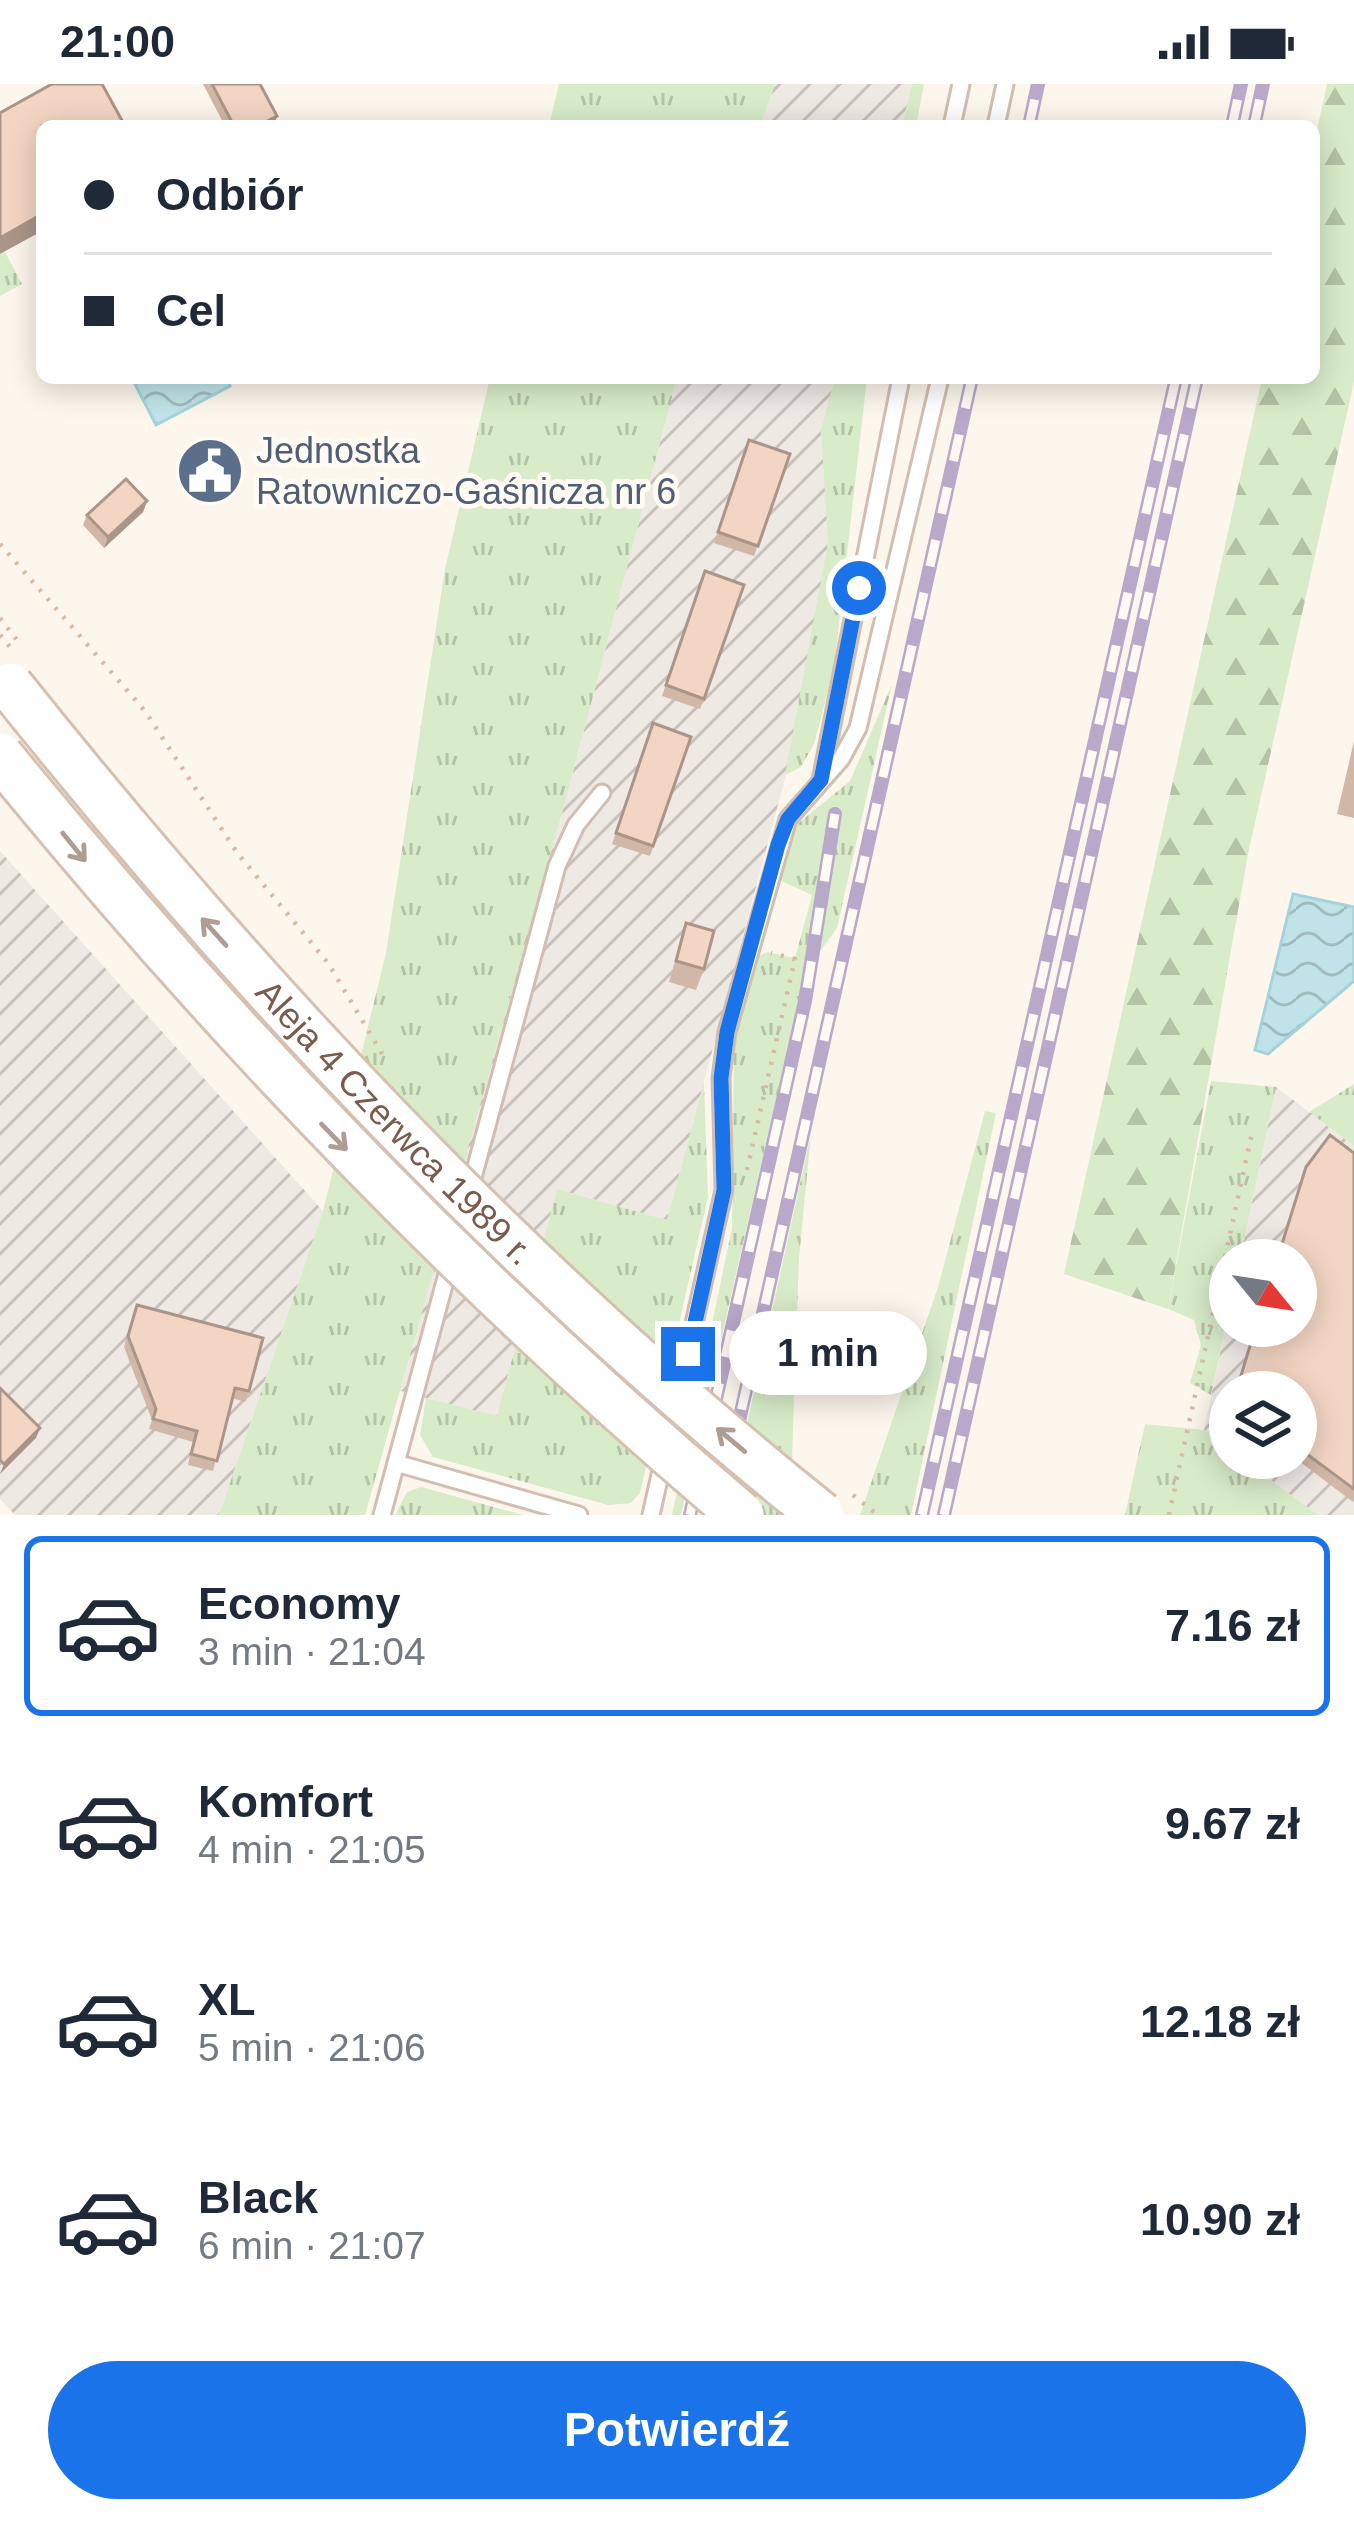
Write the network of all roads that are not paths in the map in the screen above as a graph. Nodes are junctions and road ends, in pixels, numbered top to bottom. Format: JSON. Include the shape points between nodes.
{"nodes":[{"id":1,"x":961,"y":84,"type":"edge"},
{"id":2,"x":1005,"y":84,"type":"edge"},
{"id":3,"x":953,"y":120,"type":"edge"},
{"id":4,"x":997,"y":120,"type":"edge"},
{"id":5,"x":900,"y":384,"type":"edge"},
{"id":6,"x":939,"y":384,"type":"edge"},
{"id":7,"x":16,"y":662,"type":"road end"},
{"id":8,"x":0,"y":756,"type":"edge"},
{"id":9,"x":821,"y":780,"type":"junction"},
{"id":10,"x":602,"y":793,"type":"dead end"},
{"id":11,"x":396,"y":1463,"type":"junction"},
{"id":12,"x":832,"y":1501,"type":"edge"},
{"id":13,"x":382,"y":1515,"type":"edge"},
{"id":14,"x":578,"y":1515,"type":"edge"},
{"id":15,"x":651,"y":1515,"type":"edge"},
{"id":16,"x":741,"y":1515,"type":"edge"}],
"edges":[{"from":1,"to":3,"type":"lane"},
{"from":2,"to":4,"type":"lane"},
{"from":5,"to":9,"type":"lane"},
{"from":6,"to":9,"type":"lane","via":[[870,689],[858,728]]},
{"from":12,"to":7,"type":"main road","name":"Aleja 4 Czerwca 1989 r.","one_way":true,"bridge":true,"via":[[618,1341],[384,1116],[179,892]]},
{"from":8,"to":16,"type":"main road","name":"Aleja 4 Czerwca 1989 r.","one_way":true,"bridge":true,"via":[[147,934],[354,1158],[539,1338]]},
{"from":9,"to":15,"type":"lane","via":[[788,819],[778,845],[727,1032],[724,1190]]},
{"from":10,"to":11,"type":"lane","via":[[576,825],[554,875]]},
{"from":11,"to":13,"type":"lane"},
{"from":11,"to":14,"type":"lane"}]}
